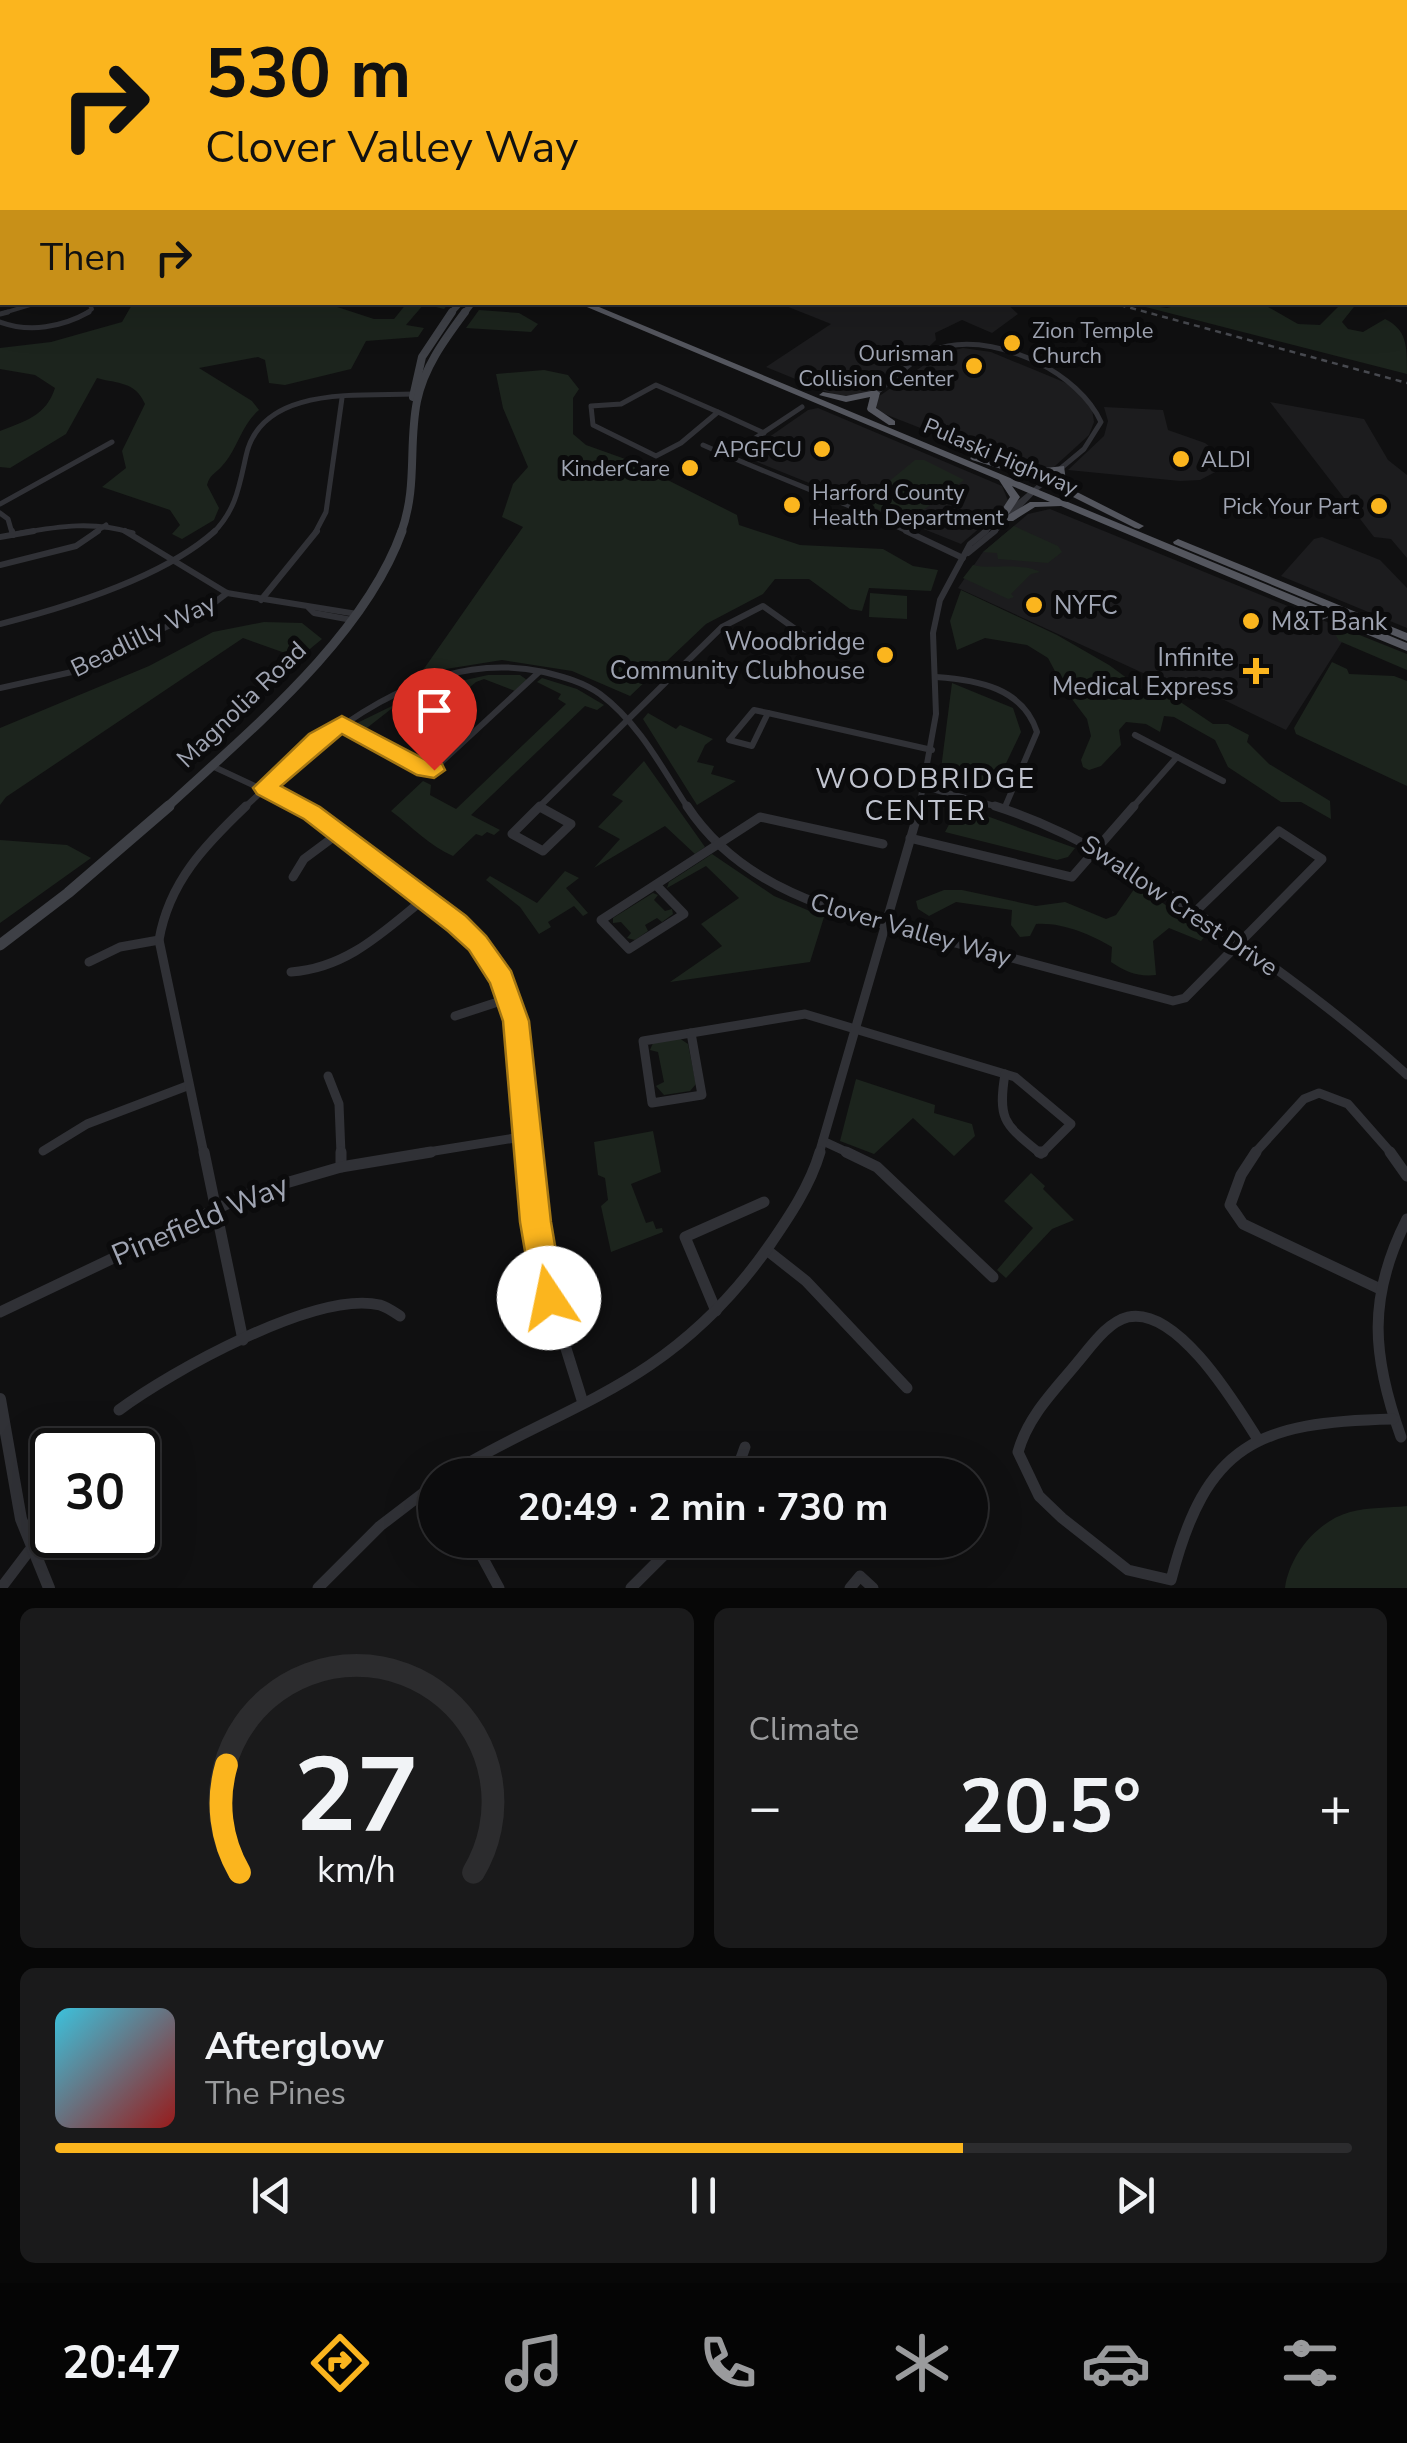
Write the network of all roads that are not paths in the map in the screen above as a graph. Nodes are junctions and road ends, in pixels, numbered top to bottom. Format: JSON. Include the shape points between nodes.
{"nodes":[{"id":1,"x":30,"y":305,"type":"edge"},
{"id":2,"x":90,"y":305,"type":"edge"},
{"id":3,"x":458,"y":305,"type":"edge"},
{"id":4,"x":470,"y":305,"type":"edge"},
{"id":5,"x":586,"y":305,"type":"edge"},
{"id":6,"x":605,"y":305,"type":"edge"},
{"id":7,"x":0,"y":314,"type":"edge"},
{"id":8,"x":0,"y":322,"type":"edge"},
{"id":9,"x":956,"y":336,"type":"dead end"},
{"id":10,"x":960,"y":344,"type":"junction"},
{"id":11,"x":788,"y":389,"type":"junction"},
{"id":12,"x":876,"y":393,"type":"junction"},
{"id":13,"x":413,"y":394,"type":"junction"},
{"id":14,"x":823,"y":395,"type":"junction"},
{"id":15,"x":342,"y":398,"type":"junction"},
{"id":16,"x":802,"y":407,"type":"junction"},
{"id":17,"x":838,"y":410,"type":"junction"},
{"id":18,"x":718,"y":412,"type":"junction"},
{"id":19,"x":892,"y":424,"type":"junction"},
{"id":20,"x":416,"y":432,"type":"junction"},
{"id":21,"x":764,"y":433,"type":"junction"},
{"id":22,"x":112,"y":442,"type":"dead end"},
{"id":23,"x":703,"y":444,"type":"dead end"},
{"id":24,"x":728,"y":456,"type":"junction"},
{"id":25,"x":975,"y":458,"type":"junction"},
{"id":26,"x":1062,"y":468,"type":"junction"},
{"id":27,"x":992,"y":474,"type":"junction"},
{"id":28,"x":1037,"y":488,"type":"junction"},
{"id":29,"x":0,"y":504,"type":"edge"},
{"id":30,"x":0,"y":512,"type":"edge"},
{"id":31,"x":1006,"y":516,"type":"junction"},
{"id":32,"x":106,"y":525,"type":"junction"},
{"id":33,"x":1136,"y":529,"type":"junction"},
{"id":34,"x":12,"y":534,"type":"junction"},
{"id":35,"x":0,"y":537,"type":"edge"},
{"id":36,"x":966,"y":555,"type":"junction"},
{"id":37,"x":170,"y":558,"type":"junction"},
{"id":38,"x":0,"y":566,"type":"edge"},
{"id":39,"x":1269,"y":590,"type":"junction"},
{"id":40,"x":227,"y":593,"type":"junction"},
{"id":41,"x":261,"y":600,"type":"junction"},
{"id":42,"x":1312,"y":602,"type":"junction"},
{"id":43,"x":354,"y":617,"type":"junction"},
{"id":44,"x":1295,"y":617,"type":"junction"},
{"id":45,"x":0,"y":624,"type":"edge"},
{"id":46,"x":1364,"y":628,"type":"junction"},
{"id":47,"x":804,"y":636,"type":"junction"},
{"id":48,"x":816,"y":636,"type":"dead end"},
{"id":49,"x":1407,"y":636,"type":"edge"},
{"id":50,"x":1407,"y":646,"type":"edge"},
{"id":51,"x":822,"y":648,"type":"dead end"},
{"id":52,"x":538,"y":672,"type":"junction"},
{"id":53,"x":936,"y":677,"type":"junction"},
{"id":54,"x":0,"y":688,"type":"edge"},
{"id":55,"x":768,"y":713,"type":"junction"},
{"id":56,"x":628,"y":718,"type":"junction"},
{"id":57,"x":342,"y":724,"type":"junction"},
{"id":58,"x":1135,"y":736,"type":"dead end"},
{"id":59,"x":932,"y":750,"type":"junction"},
{"id":60,"x":1177,"y":757,"type":"junction"},
{"id":61,"x":212,"y":766,"type":"junction"},
{"id":62,"x":1223,"y":781,"type":"dead end"},
{"id":63,"x":925,"y":787,"type":"junction"},
{"id":64,"x":265,"y":788,"type":"junction"},
{"id":65,"x":540,"y":807,"type":"junction"},
{"id":66,"x":1005,"y":807,"type":"junction"},
{"id":67,"x":339,"y":833,"type":"junction"},
{"id":68,"x":910,"y":838,"type":"junction"},
{"id":69,"x":883,"y":844,"type":"dead end"},
{"id":70,"x":717,"y":845,"type":"junction"},
{"id":71,"x":1100,"y":848,"type":"junction"},
{"id":72,"x":293,"y":877,"type":"dead end"},
{"id":73,"x":656,"y":885,"type":"junction"},
{"id":74,"x":424,"y":898,"type":"junction"},
{"id":75,"x":1195,"y":912,"type":"junction"},
{"id":76,"x":886,"y":925,"type":"junction"},
{"id":77,"x":158,"y":940,"type":"junction"},
{"id":78,"x":1239,"y":942,"type":"junction"},
{"id":79,"x":0,"y":944,"type":"edge"},
{"id":80,"x":90,"y":962,"type":"dead end"},
{"id":81,"x":291,"y":972,"type":"dead end"},
{"id":82,"x":510,"y":998,"type":"junction"},
{"id":83,"x":456,"y":1016,"type":"dead end"},
{"id":84,"x":856,"y":1028,"type":"junction"},
{"id":85,"x":691,"y":1033,"type":"junction"},
{"id":86,"x":1005,"y":1072,"type":"junction"},
{"id":87,"x":1407,"y":1075,"type":"edge"},
{"id":88,"x":328,"y":1076,"type":"dead end"},
{"id":89,"x":187,"y":1086,"type":"junction"},
{"id":90,"x":527,"y":1136,"type":"junction"},
{"id":91,"x":823,"y":1141,"type":"junction"},
{"id":92,"x":43,"y":1151,"type":"dead end"},
{"id":93,"x":341,"y":1166,"type":"junction"},
{"id":94,"x":1407,"y":1176,"type":"edge"},
{"id":95,"x":764,"y":1202,"type":"dead end"},
{"id":96,"x":215,"y":1206,"type":"junction"},
{"id":97,"x":1407,"y":1218,"type":"edge"},
{"id":98,"x":768,"y":1251,"type":"junction"},
{"id":99,"x":993,"y":1277,"type":"dead end"},
{"id":100,"x":1378,"y":1288,"type":"junction"},
{"id":101,"x":0,"y":1312,"type":"edge"},
{"id":102,"x":716,"y":1312,"type":"junction"},
{"id":103,"x":400,"y":1316,"type":"dead end"},
{"id":104,"x":243,"y":1340,"type":"junction"},
{"id":105,"x":907,"y":1388,"type":"dead end"},
{"id":106,"x":0,"y":1399,"type":"edge"},
{"id":107,"x":583,"y":1403,"type":"junction"},
{"id":108,"x":119,"y":1410,"type":"dead end"},
{"id":109,"x":1393,"y":1419,"type":"junction"},
{"id":110,"x":1400,"y":1437,"type":"dead end"},
{"id":111,"x":1257,"y":1438,"type":"junction"},
{"id":112,"x":745,"y":1447,"type":"dead end"},
{"id":113,"x":475,"y":1458,"type":"edge"},
{"id":114,"x":741,"y":1458,"type":"edge"},
{"id":115,"x":418,"y":1497,"type":"edge"},
{"id":116,"x":29,"y":1551,"type":"junction"},
{"id":117,"x":483,"y":1558,"type":"edge"},
{"id":118,"x":660,"y":1558,"type":"edge"},
{"id":119,"x":1,"y":1588,"type":"edge"},
{"id":120,"x":48,"y":1588,"type":"edge"},
{"id":121,"x":318,"y":1588,"type":"edge"},
{"id":122,"x":499,"y":1588,"type":"edge"},
{"id":123,"x":631,"y":1588,"type":"edge"},
{"id":124,"x":850,"y":1588,"type":"edge"},
{"id":125,"x":874,"y":1588,"type":"edge"}],
"edges":[{"from":1,"to":7,"type":"street"},
{"from":2,"to":8,"type":"street","via":[[88,314],[53,326]]},
{"from":3,"to":13,"type":"main road","name":"Magnolia Road","via":[[420,358]]},
{"from":4,"to":20,"type":"main road","name":"Magnolia Road","via":[[430,360],[416,402]]},
{"from":5,"to":11,"type":"highway","name":"Pulaski Highway"},
{"from":6,"to":14,"type":"highway","name":"Pulaski Highway"},
{"from":9,"to":10,"type":"street"},
{"from":10,"to":12,"type":"street","via":[[930,354]]},
{"from":10,"to":26,"type":"street","via":[[1050,371],[1090,396],[1100,428]]},
{"from":11,"to":16,"type":"highway"},
{"from":11,"to":17,"type":"highway","name":"Pulaski Highway"},
{"from":12,"to":14,"type":"highway","via":[[853,399]]},
{"from":12,"to":19,"type":"highway","via":[[870,409]]},
{"from":13,"to":15,"type":"street"},
{"from":13,"to":20,"type":"main road","name":"Magnolia Road"},
{"from":14,"to":19,"type":"highway","name":"Pulaski Highway"},
{"from":15,"to":37,"type":"street","via":[[287,407],[262,421],[228,518]]},
{"from":15,"to":41,"type":"street","via":[[326,512]]},
{"from":16,"to":17,"type":"highway"},
{"from":16,"to":21,"type":"street"},
{"from":17,"to":27,"type":"highway","name":"Pulaski Highway"},
{"from":18,"to":18,"type":"street","via":[[656,385],[624,403],[590,406],[598,430],[656,456]]},
{"from":18,"to":21,"type":"street"},
{"from":19,"to":25,"type":"highway","name":"Pulaski Highway"},
{"from":20,"to":43,"type":"main road","name":"Magnolia Road","via":[[408,516],[384,573]]},
{"from":21,"to":24,"type":"street"},
{"from":22,"to":29,"type":"street"},
{"from":23,"to":24,"type":"street"},
{"from":24,"to":36,"type":"street"},
{"from":25,"to":26,"type":"highway","via":[[1024,473]]},
{"from":25,"to":28,"type":"highway","name":"Pulaski Highway"},
{"from":26,"to":28,"type":"street"},
{"from":26,"to":33,"type":"highway","via":[[1068,491]]},
{"from":27,"to":28,"type":"highway","name":"Pulaski Highway"},
{"from":27,"to":31,"type":"highway","via":[[1014,493]]},
{"from":28,"to":31,"type":"street"},
{"from":28,"to":33,"type":"highway","name":"Pulaski Highway"},
{"from":30,"to":34,"type":"street"},
{"from":31,"to":33,"type":"highway","via":[[1049,503]]},
{"from":31,"to":36,"type":"street"},
{"from":32,"to":34,"type":"street"},
{"from":32,"to":37,"type":"street"},
{"from":32,"to":38,"type":"street","via":[[76,546]]},
{"from":33,"to":39,"type":"highway","name":"Pulaski Highway"},
{"from":33,"to":42,"type":"highway","name":"Pulaski Highway"},
{"from":34,"to":35,"type":"street"},
{"from":36,"to":53,"type":"street","via":[[936,614]]},
{"from":37,"to":40,"type":"street"},
{"from":37,"to":45,"type":"street","via":[[76,602]]},
{"from":39,"to":42,"type":"highway"},
{"from":39,"to":44,"type":"highway","via":[[1286,600]]},
{"from":40,"to":41,"type":"street"},
{"from":40,"to":54,"type":"street","name":"Beadlilly Way","via":[[72,672]]},
{"from":41,"to":43,"type":"street"},
{"from":42,"to":44,"type":"highway"},
{"from":42,"to":46,"type":"highway","name":"Pulaski Highway"},
{"from":42,"to":49,"type":"highway"},
{"from":43,"to":61,"type":"main road","name":"Magnolia Road","via":[[307,674]]},
{"from":44,"to":46,"type":"highway"},
{"from":46,"to":50,"type":"highway","name":"Pulaski Highway"},
{"from":47,"to":48,"type":"street"},
{"from":47,"to":51,"type":"street"},
{"from":47,"to":56,"type":"street","via":[[763,606],[713,632]]},
{"from":52,"to":56,"type":"street","name":"Clover Valley Way","via":[[588,686]]},
{"from":52,"to":57,"type":"street","name":"Clover Valley Way","via":[[478,670],[436,678]]},
{"from":52,"to":57,"type":"street","via":[[434,770]]},
{"from":53,"to":59,"type":"street"},
{"from":53,"to":66,"type":"street","via":[[972,681],[1030,713],[1037,732]]},
{"from":55,"to":55,"type":"street","via":[[754,710],[728,740],[752,746]]},
{"from":55,"to":59,"type":"street"},
{"from":56,"to":65,"type":"street"},
{"from":56,"to":70,"type":"street","name":"Clover Valley Way","via":[[688,813]]},
{"from":57,"to":64,"type":"street","name":"Clover Valley Way"},
{"from":58,"to":60,"type":"street"},
{"from":59,"to":63,"type":"street"},
{"from":60,"to":62,"type":"street"},
{"from":60,"to":71,"type":"street"},
{"from":61,"to":64,"type":"street"},
{"from":61,"to":79,"type":"main road","name":"Magnolia Road","via":[[115,854]]},
{"from":63,"to":66,"type":"street","name":"Swallow Crest Drive"},
{"from":63,"to":68,"type":"street"},
{"from":64,"to":67,"type":"street"},
{"from":64,"to":77,"type":"street","name":"Clover Valley Way","via":[[179,877]]},
{"from":65,"to":65,"type":"street","via":[[512,834],[544,852],[571,824]]},
{"from":66,"to":71,"type":"street","name":"Swallow Crest Drive"},
{"from":67,"to":72,"type":"street","via":[[304,859]]},
{"from":67,"to":74,"type":"street"},
{"from":68,"to":71,"type":"street","via":[[1066,877]]},
{"from":68,"to":76,"type":"street"},
{"from":69,"to":70,"type":"street","via":[[760,816]]},
{"from":70,"to":73,"type":"street"},
{"from":70,"to":76,"type":"street","name":"Clover Valley Way","via":[[799,897]]},
{"from":71,"to":75,"type":"street","name":"Swallow Crest Drive"},
{"from":73,"to":73,"type":"street","via":[[601,920],[629,949],[684,914]]},
{"from":74,"to":81,"type":"street","via":[[351,956],[311,972]]},
{"from":74,"to":82,"type":"street","via":[[478,943]]},
{"from":75,"to":78,"type":"street","name":"Swallow Crest Drive"},
{"from":75,"to":78,"type":"street","via":[[1279,831],[1322,858]]},
{"from":76,"to":78,"type":"street","name":"Clover Valley Way","via":[[1172,1001],[1185,998]]},
{"from":76,"to":84,"type":"street"},
{"from":77,"to":80,"type":"street","via":[[120,947]]},
{"from":77,"to":89,"type":"street","name":"Clover Valley Way"},
{"from":78,"to":87,"type":"street","name":"Swallow Crest Drive"},
{"from":82,"to":83,"type":"street"},
{"from":82,"to":90,"type":"street"},
{"from":84,"to":85,"type":"street","via":[[805,1014]]},
{"from":84,"to":86,"type":"street"},
{"from":84,"to":91,"type":"street"},
{"from":85,"to":85,"type":"street","via":[[643,1042],[652,1103],[702,1095]]},
{"from":86,"to":86,"type":"street","via":[[1071,1124],[1042,1154],[1001,1119]]},
{"from":88,"to":93,"type":"street","via":[[339,1104]]},
{"from":89,"to":92,"type":"street","via":[[87,1124]]},
{"from":89,"to":96,"type":"street","name":"Clover Valley Way"},
{"from":90,"to":93,"type":"street","name":"Pinefield Way"},
{"from":90,"to":107,"type":"street","via":[[544,1278]]},
{"from":91,"to":98,"type":"street","via":[[803,1193]]},
{"from":91,"to":99,"type":"street","via":[[877,1167]]},
{"from":93,"to":96,"type":"street","name":"Pinefield Way"},
{"from":94,"to":100,"type":"street","via":[[1352,1107],[1316,1092],[1246,1164],[1233,1189],[1232,1213],[1243,1224]]},
{"from":95,"to":102,"type":"street","via":[[684,1237]]},
{"from":96,"to":101,"type":"street","name":"Pinefield Way"},
{"from":96,"to":104,"type":"street","name":"Clover Valley Way"},
{"from":97,"to":100,"type":"street"},
{"from":98,"to":102,"type":"street"},
{"from":98,"to":105,"type":"street","via":[[806,1280]]},
{"from":100,"to":109,"type":"street","via":[[1376,1347]]},
{"from":102,"to":107,"type":"street","via":[[642,1371]]},
{"from":103,"to":104,"type":"street","via":[[379,1305],[324,1310]]},
{"from":104,"to":108,"type":"street","via":[[165,1376]]},
{"from":106,"to":116,"type":"street","via":[[15,1505]]},
{"from":107,"to":113,"type":"street"},
{"from":109,"to":110,"type":"street"},
{"from":109,"to":111,"type":"street","via":[[1295,1424]]},
{"from":111,"to":111,"type":"street","via":[[1202,1490],[1171,1580],[1128,1570],[1039,1496],[1018,1452],[1027,1426],[1094,1345],[1122,1320],[1144,1316],[1182,1339]]},
{"from":112,"to":114,"type":"street"},
{"from":115,"to":121,"type":"street"},
{"from":116,"to":119,"type":"street"},
{"from":116,"to":120,"type":"street"},
{"from":117,"to":122,"type":"street"},
{"from":118,"to":123,"type":"street"},
{"from":124,"to":125,"type":"street","via":[[860,1576]]}]}
